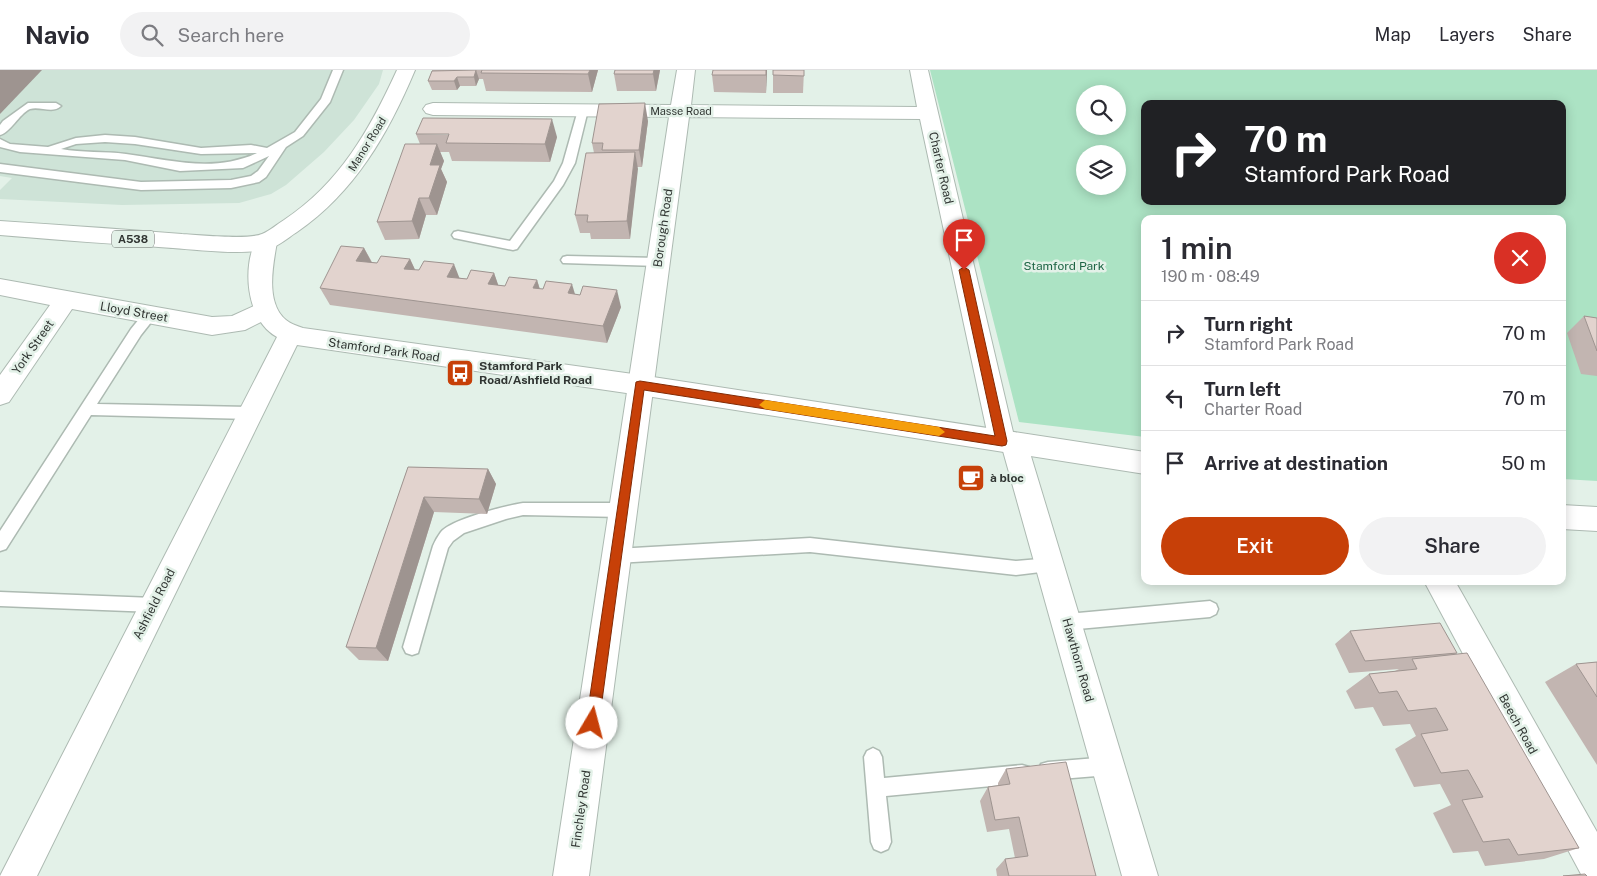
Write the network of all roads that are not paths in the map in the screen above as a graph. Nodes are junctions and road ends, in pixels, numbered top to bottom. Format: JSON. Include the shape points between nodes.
{"nodes":[{"id":1,"x":338,"y":70,"type":"edge"},
{"id":2,"x":406,"y":70,"type":"edge"},
{"id":3,"x":686,"y":70,"type":"edge"},
{"id":4,"x":919,"y":70,"type":"edge"},
{"id":5,"x":56,"y":106,"type":"dead end"},
{"id":6,"x":433,"y":109,"type":"dead end"},
{"id":7,"x":583,"y":110,"type":"junction"},
{"id":8,"x":680,"y":112,"type":"junction"},
{"id":9,"x":928,"y":113,"type":"junction"},
{"id":10,"x":0,"y":132,"type":"edge"},
{"id":11,"x":0,"y":142,"type":"edge"},
{"id":12,"x":282,"y":145,"type":"junction"},
{"id":13,"x":49,"y":150,"type":"junction"},
{"id":14,"x":266,"y":151,"type":"junction"},
{"id":15,"x":0,"y":168,"type":"edge"},
{"id":16,"x":0,"y":228,"type":"edge"},
{"id":17,"x":458,"y":235,"type":"dead end"},
{"id":18,"x":266,"y":242,"type":"junction"},
{"id":19,"x":567,"y":260,"type":"dead end"},
{"id":20,"x":658,"y":262,"type":"junction"},
{"id":21,"x":0,"y":287,"type":"edge"},
{"id":22,"x":66,"y":300,"type":"junction"},
{"id":23,"x":265,"y":310,"type":"junction"},
{"id":24,"x":149,"y":316,"type":"junction"},
{"id":25,"x":291,"y":333,"type":"junction"},
{"id":26,"x":640,"y":385,"type":"junction"},
{"id":27,"x":0,"y":395,"type":"edge"},
{"id":28,"x":87,"y":409,"type":"junction"},
{"id":29,"x":250,"y":412,"type":"junction"},
{"id":30,"x":1008,"y":442,"type":"junction"},
{"id":31,"x":1141,"y":463,"type":"edge"},
{"id":32,"x":622,"y":510,"type":"junction"},
{"id":33,"x":1566,"y":517,"type":"edge"},
{"id":34,"x":1597,"y":520,"type":"edge"},
{"id":35,"x":0,"y":544,"type":"edge"},
{"id":36,"x":616,"y":556,"type":"junction"},
{"id":37,"x":1050,"y":565,"type":"junction"},
{"id":38,"x":1441,"y":585,"type":"edge"},
{"id":39,"x":0,"y":599,"type":"edge"},
{"id":40,"x":154,"y":606,"type":"junction"},
{"id":41,"x":1210,"y":610,"type":"dead end"},
{"id":42,"x":1067,"y":622,"type":"junction"},
{"id":43,"x":412,"y":648,"type":"dead end"},
{"id":44,"x":873,"y":757,"type":"dead end"},
{"id":45,"x":1108,"y":766,"type":"junction"},
{"id":46,"x":876,"y":788,"type":"junction"},
{"id":47,"x":1589,"y":836,"type":"edge"},
{"id":48,"x":881,"y":842,"type":"dead end"},
{"id":49,"x":1597,"y":866,"type":"edge"},
{"id":50,"x":18,"y":876,"type":"edge"},
{"id":51,"x":571,"y":876,"type":"edge"},
{"id":52,"x":1140,"y":876,"type":"edge"}],
"edges":[{"from":1,"to":12,"type":"lane","via":[[320,110],[299,134]]},
{"from":2,"to":18,"type":"street","name":"Manor Road","via":[[389,109],[344,179],[302,218]]},
{"from":3,"to":8,"type":"street","name":"Borough Road"},
{"from":4,"to":9,"type":"street","name":"Charter Road"},
{"from":5,"to":10,"type":"lane","via":[[28,106],[7,122]]},
{"from":6,"to":7,"type":"street","name":"Masse Road"},
{"from":7,"to":8,"type":"street","name":"Masse Road"},
{"from":7,"to":17,"type":"lane","via":[[569,163],[560,182],[513,246]]},
{"from":8,"to":9,"type":"street","name":"Masse Road"},
{"from":8,"to":20,"type":"street","name":"Borough Road"},
{"from":9,"to":30,"type":"street","name":"Charter Road"},
{"from":11,"to":13,"type":"lane","via":[[13,148]]},
{"from":12,"to":14,"type":"lane"},
{"from":12,"to":15,"type":"lane","via":[[262,174],[231,184],[141,186]]},
{"from":13,"to":14,"type":"lane","via":[[72,141],[104,139],[161,144],[186,150],[257,148]]},
{"from":13,"to":14,"type":"lane","via":[[195,167],[243,164]]},
{"from":16,"to":18,"type":"street","number":"A538","via":[[222,244]]},
{"from":18,"to":23,"type":"street","via":[[261,268]]},
{"from":19,"to":20,"type":"lane"},
{"from":20,"to":26,"type":"street","name":"Borough Road"},
{"from":21,"to":22,"type":"street","name":"Lloyd Street"},
{"from":22,"to":24,"type":"street","name":"Lloyd Street"},
{"from":22,"to":27,"type":"street","name":"York Street"},
{"from":23,"to":24,"type":"street","name":"Lloyd Street","via":[[226,326]]},
{"from":23,"to":25,"type":"street","name":"Stamford Park Road","via":[[275,324]]},
{"from":24,"to":28,"type":"lane"},
{"from":25,"to":26,"type":"street","name":"Stamford Park Road","via":[[335,343]]},
{"from":25,"to":29,"type":"street","name":"Ashfield Road"},
{"from":26,"to":30,"type":"street","name":"Stamford Park Road"},
{"from":26,"to":32,"type":"street","name":"Finchley Road"},
{"from":28,"to":29,"type":"lane"},
{"from":28,"to":35,"type":"lane"},
{"from":29,"to":40,"type":"street","name":"Ashfield Road"},
{"from":30,"to":31,"type":"street","name":"Stamford Park Road"},
{"from":30,"to":37,"type":"street","name":"Hawthorn Road"},
{"from":32,"to":36,"type":"street","name":"Finchley Road"},
{"from":32,"to":43,"type":"lane","via":[[523,509],[459,528],[447,536],[441,546]]},
{"from":33,"to":34,"type":"street"},
{"from":36,"to":37,"type":"lane","via":[[810,545],[1016,568]]},
{"from":36,"to":51,"type":"street","name":"Finchley Road"},
{"from":37,"to":42,"type":"street","name":"Hawthorn Road"},
{"from":38,"to":47,"type":"street","name":"Beech Road"},
{"from":39,"to":40,"type":"lane"},
{"from":40,"to":50,"type":"street","name":"Ashfield Road"},
{"from":41,"to":42,"type":"lane"},
{"from":42,"to":45,"type":"street","name":"Hawthorn Road"},
{"from":44,"to":46,"type":"lane"},
{"from":45,"to":46,"type":"lane"},
{"from":45,"to":52,"type":"street","name":"Hawthorn Road"},
{"from":46,"to":48,"type":"lane"},
{"from":47,"to":49,"type":"street","name":"Beech Road"}]}
